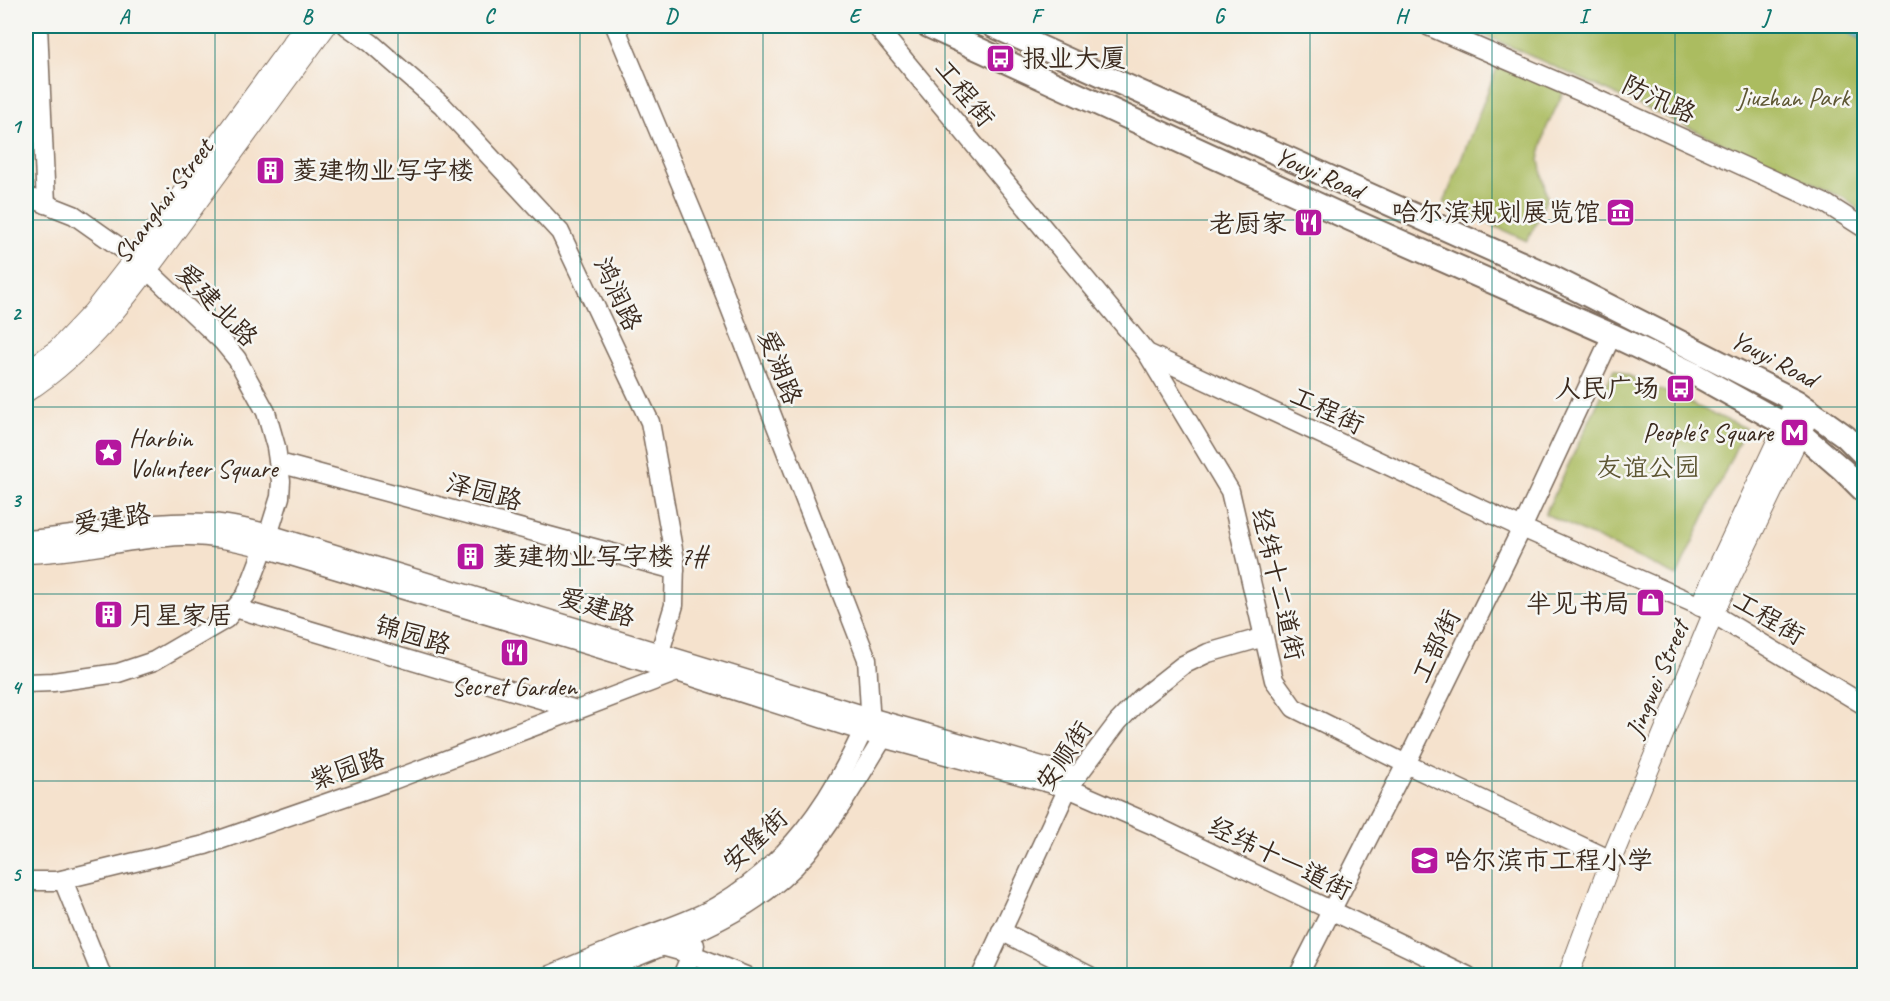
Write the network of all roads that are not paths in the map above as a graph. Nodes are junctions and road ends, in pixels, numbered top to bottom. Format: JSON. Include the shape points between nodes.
{"nodes":[{"id":1,"x":38,"y":26,"type":"edge"},
{"id":2,"x":305,"y":26,"type":"edge"},
{"id":3,"x":326,"y":26,"type":"edge"},
{"id":4,"x":347,"y":26,"type":"edge"},
{"id":5,"x":615,"y":26,"type":"edge"},
{"id":6,"x":876,"y":26,"type":"edge"},
{"id":7,"x":928,"y":26,"type":"edge"},
{"id":8,"x":993,"y":26,"type":"edge"},
{"id":9,"x":1428,"y":26,"type":"edge"},
{"id":10,"x":26,"y":196,"type":"edge"},
{"id":11,"x":46,"y":204,"type":"junction"},
{"id":12,"x":1864,"y":228,"type":"edge"},
{"id":13,"x":141,"y":264,"type":"junction"},
{"id":14,"x":1612,"y":335,"type":"junction"},
{"id":15,"x":1146,"y":353,"type":"junction"},
{"id":16,"x":26,"y":372,"type":"edge"},
{"id":17,"x":26,"y":392,"type":"edge"},
{"id":18,"x":1804,"y":405,"type":"junction"},
{"id":19,"x":1793,"y":428,"type":"junction"},
{"id":20,"x":1864,"y":455,"type":"edge"},
{"id":21,"x":279,"y":463,"type":"junction"},
{"id":22,"x":1864,"y":491,"type":"edge"},
{"id":23,"x":1522,"y":528,"type":"junction"},
{"id":24,"x":26,"y":540,"type":"edge"},
{"id":25,"x":267,"y":541,"type":"junction"},
{"id":26,"x":26,"y":554,"type":"edge"},
{"id":27,"x":675,"y":570,"type":"junction"},
{"id":28,"x":235,"y":608,"type":"junction"},
{"id":29,"x":1707,"y":610,"type":"junction"},
{"id":30,"x":1264,"y":636,"type":"junction"},
{"id":31,"x":658,"y":660,"type":"junction"},
{"id":32,"x":677,"y":672,"type":"junction"},
{"id":33,"x":26,"y":683,"type":"edge"},
{"id":34,"x":1864,"y":705,"type":"edge"},
{"id":35,"x":577,"y":710,"type":"junction"},
{"id":36,"x":872,"y":730,"type":"junction"},
{"id":37,"x":1406,"y":764,"type":"junction"},
{"id":38,"x":1073,"y":782,"type":"junction"},
{"id":39,"x":1611,"y":860,"type":"junction"},
{"id":40,"x":63,"y":880,"type":"junction"},
{"id":41,"x":26,"y":881,"type":"edge"},
{"id":42,"x":1331,"y":911,"type":"junction"},
{"id":43,"x":705,"y":927,"type":"junction"},
{"id":44,"x":1001,"y":932,"type":"junction"},
{"id":45,"x":639,"y":939,"type":"junction"},
{"id":46,"x":662,"y":946,"type":"junction"},
{"id":47,"x":691,"y":954,"type":"junction"},
{"id":48,"x":102,"y":975,"type":"edge"},
{"id":49,"x":548,"y":975,"type":"edge"},
{"id":50,"x":589,"y":975,"type":"edge"},
{"id":51,"x":682,"y":975,"type":"edge"},
{"id":52,"x":746,"y":975,"type":"edge"},
{"id":53,"x":981,"y":975,"type":"edge"},
{"id":54,"x":1090,"y":975,"type":"edge"},
{"id":55,"x":1298,"y":975,"type":"edge"},
{"id":56,"x":1468,"y":975,"type":"edge"},
{"id":57,"x":1568,"y":975,"type":"edge"}],
"edges":[{"from":1,"to":11,"type":"street"},
{"from":2,"to":13,"type":"main road","name":"Shanghai Street"},
{"from":3,"to":13,"type":"main road","name":"Shanghai Street"},
{"from":4,"to":27,"type":"street","name":"鸿润路","via":[[442,105],[560,232],[650,422]]},
{"from":5,"to":36,"type":"street","name":"爱湖路","via":[[697,223],[867,659]]},
{"from":6,"to":15,"type":"street","name":"工程街"},
{"from":7,"to":14,"type":"highway","name":"Youyi Road"},
{"from":8,"to":18,"type":"highway","name":"Youyi Road","via":[[1538,270]]},
{"from":9,"to":12,"type":"street","name":"防汛路","via":[[1796,190]]},
{"from":10,"to":11,"type":"street","name":"爱建北路"},
{"from":11,"to":13,"type":"street","name":"爱建北路","via":[[74,215]]},
{"from":13,"to":16,"type":"main road","name":"Shanghai Street","via":[[57,350]]},
{"from":13,"to":17,"type":"main road","name":"Shanghai Street","via":[[94,336]]},
{"from":13,"to":21,"type":"street","name":"爱建北路","via":[[204,322],[237,359],[266,412]]},
{"from":14,"to":19,"type":"highway","name":"Youyi Road"},
{"from":14,"to":23,"type":"street","name":"工部街"},
{"from":15,"to":23,"type":"street","name":"工程街"},
{"from":15,"to":30,"type":"street","name":"经纬十二道街","via":[[1230,491]]},
{"from":18,"to":19,"type":"main road","name":"Jingwei Street"},
{"from":18,"to":20,"type":"highway","name":"Youyi Road"},
{"from":19,"to":22,"type":"highway","name":"Youyi Road"},
{"from":19,"to":29,"type":"main road","name":"Jingwei Street"},
{"from":21,"to":25,"type":"street","name":"爱建北路","via":[[280,497]]},
{"from":21,"to":27,"type":"street","name":"泽园路"},
{"from":23,"to":29,"type":"street","name":"工程街"},
{"from":23,"to":37,"type":"street","name":"工部街"},
{"from":24,"to":25,"type":"street","name":"爱建路","via":[[190,522],[226,525]]},
{"from":25,"to":26,"type":"street","name":"爱建路","via":[[183,536]]},
{"from":25,"to":28,"type":"street","name":"爱建北路","via":[[246,595]]},
{"from":25,"to":31,"type":"street","name":"爱建路"},
{"from":27,"to":31,"type":"street","name":"鸿润路","via":[[674,605]]},
{"from":28,"to":33,"type":"street","name":"爱建北路","via":[[226,619],[154,661],[118,673]]},
{"from":28,"to":35,"type":"street","name":"锦园路"},
{"from":29,"to":34,"type":"street","name":"工程街"},
{"from":29,"to":39,"type":"main road","name":"Jingwei Street"},
{"from":30,"to":37,"type":"street","name":"经纬十二道街","via":[[1274,680],[1294,708]]},
{"from":30,"to":38,"type":"street","name":"安顺街","via":[[1183,665],[1118,722]]},
{"from":31,"to":32,"type":"street","name":"爱建路"},
{"from":31,"to":36,"type":"street","name":"爱建路"},
{"from":32,"to":35,"type":"street","name":"紫园路"},
{"from":32,"to":36,"type":"street","name":"爱建路"},
{"from":35,"to":40,"type":"street","name":"紫园路","via":[[393,780],[205,845]]},
{"from":36,"to":38,"type":"street","name":"爱建路"},
{"from":36,"to":43,"type":"street","via":[[838,812],[806,854],[770,888],[738,911]]},
{"from":36,"to":45,"type":"street","name":"安隆街","via":[[817,814],[781,857],[716,906]]},
{"from":37,"to":39,"type":"street","name":"经纬十二道街"},
{"from":37,"to":42,"type":"street","name":"工部街"},
{"from":38,"to":42,"type":"street","name":"经纬十一道街"},
{"from":38,"to":44,"type":"street","name":"安顺街"},
{"from":39,"to":57,"type":"main road","name":"Jingwei Street"},
{"from":40,"to":41,"type":"street","name":"紫园路"},
{"from":40,"to":48,"type":"street"},
{"from":42,"to":55,"type":"street","name":"工部街"},
{"from":42,"to":56,"type":"street","name":"经纬十一道街"},
{"from":43,"to":46,"type":"street"},
{"from":43,"to":47,"type":"street"},
{"from":44,"to":53,"type":"street","name":"安顺街"},
{"from":44,"to":54,"type":"street"},
{"from":45,"to":46,"type":"street"},
{"from":45,"to":49,"type":"street","name":"安隆街"},
{"from":46,"to":47,"type":"street"},
{"from":46,"to":50,"type":"street"},
{"from":47,"to":51,"type":"street"},
{"from":47,"to":52,"type":"street"}]}
